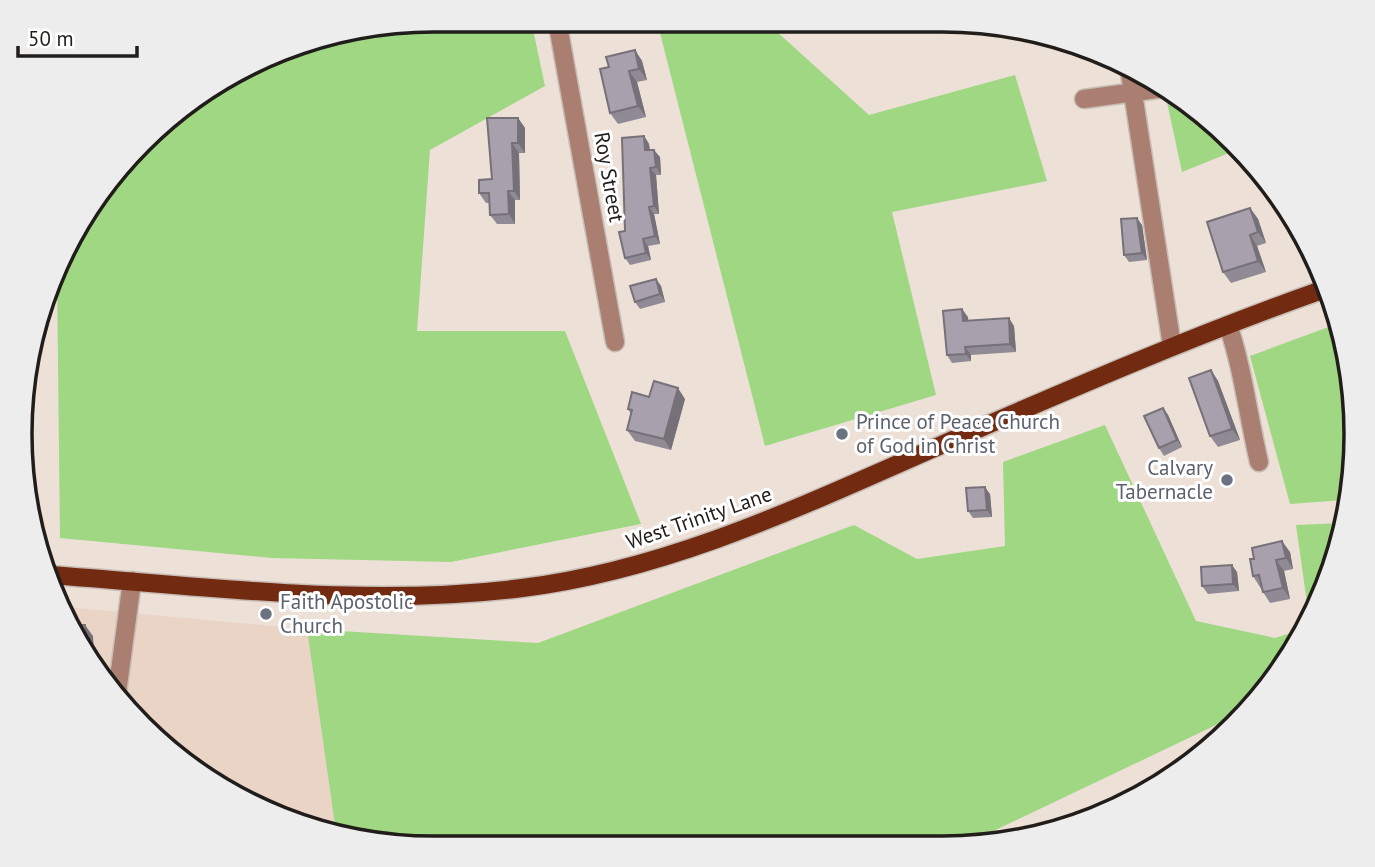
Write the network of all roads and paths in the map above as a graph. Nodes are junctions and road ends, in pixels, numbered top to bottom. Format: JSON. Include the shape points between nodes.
{"nodes":[{"id":1,"x":559,"y":32,"type":"edge"},
{"id":2,"x":1131,"y":79,"type":"edge"},
{"id":3,"x":1151,"y":90,"type":"edge"},
{"id":4,"x":1133,"y":93,"type":"junction"},
{"id":5,"x":1084,"y":99,"type":"dead end"},
{"id":6,"x":1317,"y":292,"type":"edge"},
{"id":7,"x":1228,"y":325,"type":"junction"},
{"id":8,"x":615,"y":342,"type":"dead end"},
{"id":9,"x":1172,"y":346,"type":"junction"},
{"id":10,"x":1259,"y":461,"type":"dead end"},
{"id":11,"x":58,"y":576,"type":"edge"},
{"id":12,"x":132,"y":581,"type":"junction"},
{"id":13,"x":118,"y":682,"type":"edge"}],
"edges":[{"from":1,"to":8,"type":"street","name":"Roy Street"},
{"from":2,"to":4,"type":"street"},
{"from":3,"to":4,"type":"street"},
{"from":4,"to":5,"type":"street"},
{"from":4,"to":9,"type":"street"},
{"from":6,"to":7,"type":"main road","name":"West Trinity Lane"},
{"from":7,"to":9,"type":"main road","name":"West Trinity Lane"},
{"from":7,"to":10,"type":"street","via":[[1242,365],[1243,391]]},
{"from":9,"to":12,"type":"main road","name":"West Trinity Lane","via":[[799,507],[700,546],[606,573],[523,588],[421,597]]},
{"from":11,"to":12,"type":"main road","name":"West Trinity Lane"},
{"from":12,"to":13,"type":"street"}]}
